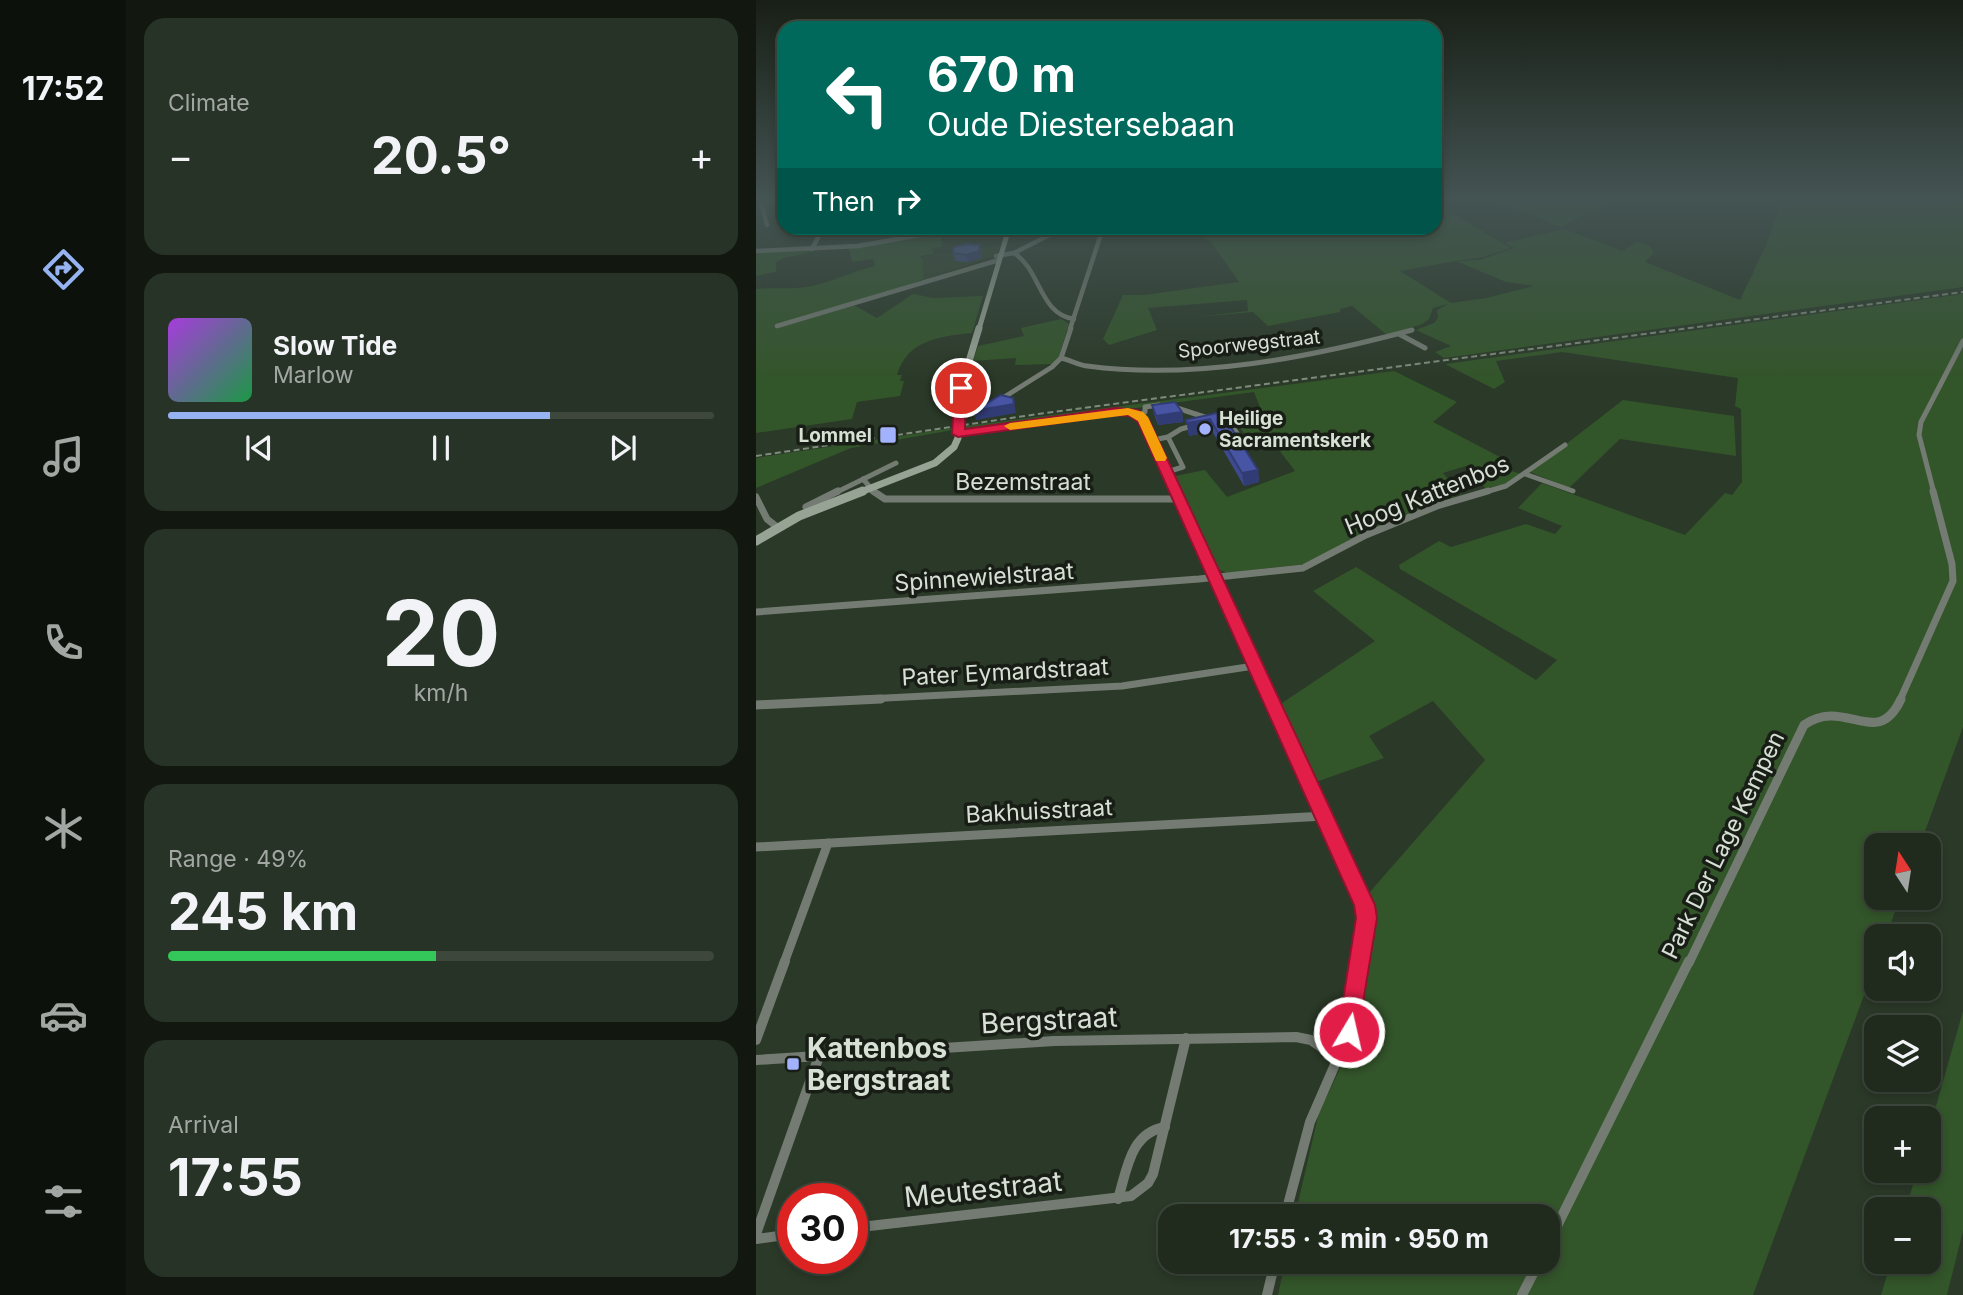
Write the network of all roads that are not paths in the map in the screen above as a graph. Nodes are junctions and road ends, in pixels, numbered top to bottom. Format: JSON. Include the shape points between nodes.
{"nodes":[{"id":1,"x":992,"y":259,"type":"edge"},
{"id":2,"x":999,"y":259,"type":"edge"},
{"id":3,"x":1024,"y":259,"type":"edge"},
{"id":4,"x":1093,"y":259,"type":"edge"},
{"id":5,"x":1074,"y":319,"type":"junction"},
{"id":6,"x":777,"y":326,"type":"dead end"},
{"id":7,"x":1412,"y":330,"type":"dead end"},
{"id":8,"x":1399,"y":334,"type":"junction"},
{"id":9,"x":1963,"y":341,"type":"edge"},
{"id":10,"x":1425,"y":348,"type":"dead end"},
{"id":11,"x":1061,"y":358,"type":"junction"},
{"id":12,"x":1145,"y":407,"type":"junction"},
{"id":13,"x":1120,"y":411,"type":"junction"},
{"id":14,"x":1139,"y":415,"type":"junction"},
{"id":15,"x":1220,"y":420,"type":"junction"},
{"id":16,"x":959,"y":425,"type":"junction"},
{"id":17,"x":1168,"y":437,"type":"junction"},
{"id":18,"x":1153,"y":440,"type":"junction"},
{"id":19,"x":1565,"y":445,"type":"dead end"},
{"id":20,"x":1246,"y":447,"type":"edge"},
{"id":21,"x":896,"y":463,"type":"dead end"},
{"id":22,"x":1167,"y":472,"type":"junction"},
{"id":23,"x":1525,"y":474,"type":"junction"},
{"id":24,"x":863,"y":480,"type":"junction"},
{"id":25,"x":871,"y":488,"type":"junction"},
{"id":26,"x":1573,"y":491,"type":"dead end"},
{"id":27,"x":756,"y":497,"type":"edge"},
{"id":28,"x":1179,"y":499,"type":"junction"},
{"id":29,"x":806,"y":507,"type":"dead end"},
{"id":30,"x":777,"y":527,"type":"junction"},
{"id":31,"x":756,"y":541,"type":"edge"},
{"id":32,"x":1214,"y":577,"type":"junction"},
{"id":33,"x":756,"y":612,"type":"edge"},
{"id":34,"x":1254,"y":666,"type":"junction"},
{"id":35,"x":756,"y":705,"type":"edge"},
{"id":36,"x":1325,"y":816,"type":"junction"},
{"id":37,"x":828,"y":843,"type":"junction"},
{"id":38,"x":756,"y":847,"type":"edge"},
{"id":39,"x":1186,"y":1038,"type":"junction"},
{"id":40,"x":756,"y":1040,"type":"edge"},
{"id":41,"x":818,"y":1056,"type":"junction"},
{"id":42,"x":1339,"y":1059,"type":"junction"},
{"id":43,"x":756,"y":1060,"type":"edge"},
{"id":44,"x":1165,"y":1127,"type":"junction"},
{"id":45,"x":1118,"y":1199,"type":"junction"},
{"id":46,"x":1288,"y":1204,"type":"edge"},
{"id":47,"x":1560,"y":1220,"type":"edge"},
{"id":48,"x":868,"y":1226,"type":"edge"},
{"id":49,"x":777,"y":1235,"type":"edge"},
{"id":50,"x":756,"y":1237,"type":"edge"},
{"id":51,"x":1272,"y":1274,"type":"edge"},
{"id":52,"x":1533,"y":1274,"type":"edge"},
{"id":53,"x":1266,"y":1295,"type":"edge"},
{"id":54,"x":1522,"y":1295,"type":"edge"}],
"edges":[{"from":1,"to":6,"type":"street"},
{"from":2,"to":16,"type":"main road","via":[[961,388]]},
{"from":3,"to":5,"type":"street","via":[[1042,296],[1063,317]]},
{"from":4,"to":5,"type":"street"},
{"from":5,"to":11,"type":"street"},
{"from":7,"to":8,"type":"street","name":"Spoorwegstraat"},
{"from":8,"to":10,"type":"street"},
{"from":8,"to":11,"type":"street","name":"Spoorwegstraat","via":[[1336,349],[1220,365],[1086,366]]},
{"from":9,"to":47,"type":"street","name":"Park Der Lage Kempen","via":[[1921,422],[1919,435],[1953,581],[1894,715],[1885,723],[1872,725],[1828,713],[1816,715],[1804,725]]},
{"from":11,"to":16,"type":"street"},
{"from":12,"to":13,"type":"street"},
{"from":12,"to":14,"type":"street"},
{"from":12,"to":15,"type":"street","via":[[1177,406]]},
{"from":13,"to":14,"type":"street"},
{"from":13,"to":16,"type":"street"},
{"from":14,"to":18,"type":"street"},
{"from":15,"to":17,"type":"street","via":[[1188,426]]},
{"from":15,"to":20,"type":"street","via":[[1232,426]]},
{"from":16,"to":25,"type":"main road","via":[[957,443],[945,456]]},
{"from":17,"to":18,"type":"street"},
{"from":17,"to":22,"type":"street","via":[[1183,467]]},
{"from":18,"to":22,"type":"street"},
{"from":19,"to":23,"type":"street","name":"Hoog Kattenbos"},
{"from":21,"to":24,"type":"street"},
{"from":22,"to":28,"type":"street"},
{"from":23,"to":26,"type":"street"},
{"from":23,"to":32,"type":"street","name":"Hoog Kattenbos","via":[[1506,486],[1447,502],[1377,531],[1303,568]]},
{"from":24,"to":25,"type":"street"},
{"from":24,"to":29,"type":"street"},
{"from":25,"to":28,"type":"street","name":"Bezemstraat","via":[[885,499]]},
{"from":25,"to":30,"type":"main road"},
{"from":27,"to":30,"type":"street"},
{"from":28,"to":32,"type":"street"},
{"from":30,"to":31,"type":"main road"},
{"from":32,"to":33,"type":"street","name":"Spinnewielstraat"},
{"from":32,"to":34,"type":"street"},
{"from":34,"to":35,"type":"street","name":"Pater Eymardstraat","via":[[1122,686]]},
{"from":34,"to":36,"type":"street"},
{"from":36,"to":37,"type":"street","name":"Bakhuisstraat"},
{"from":36,"to":42,"type":"street","via":[[1367,918],[1350,1030]]},
{"from":37,"to":38,"type":"street","name":"Bakhuisstraat"},
{"from":37,"to":40,"type":"street"},
{"from":39,"to":41,"type":"street","name":"Bergstraat"},
{"from":39,"to":42,"type":"street","name":"Bergstraat","via":[[1304,1038]]},
{"from":39,"to":44,"type":"street","name":"Meutestraat"},
{"from":41,"to":43,"type":"street","name":"Bergstraat"},
{"from":41,"to":50,"type":"street"},
{"from":42,"to":46,"type":"street","via":[[1310,1122]]},
{"from":44,"to":45,"type":"street","name":"Meutestraat","via":[[1148,1184]]},
{"from":44,"to":45,"type":"street","via":[[1149,1129],[1140,1136]]},
{"from":45,"to":48,"type":"street","name":"Meutestraat"},
{"from":49,"to":50,"type":"street"},
{"from":51,"to":53,"type":"street"},
{"from":52,"to":54,"type":"street"}]}
